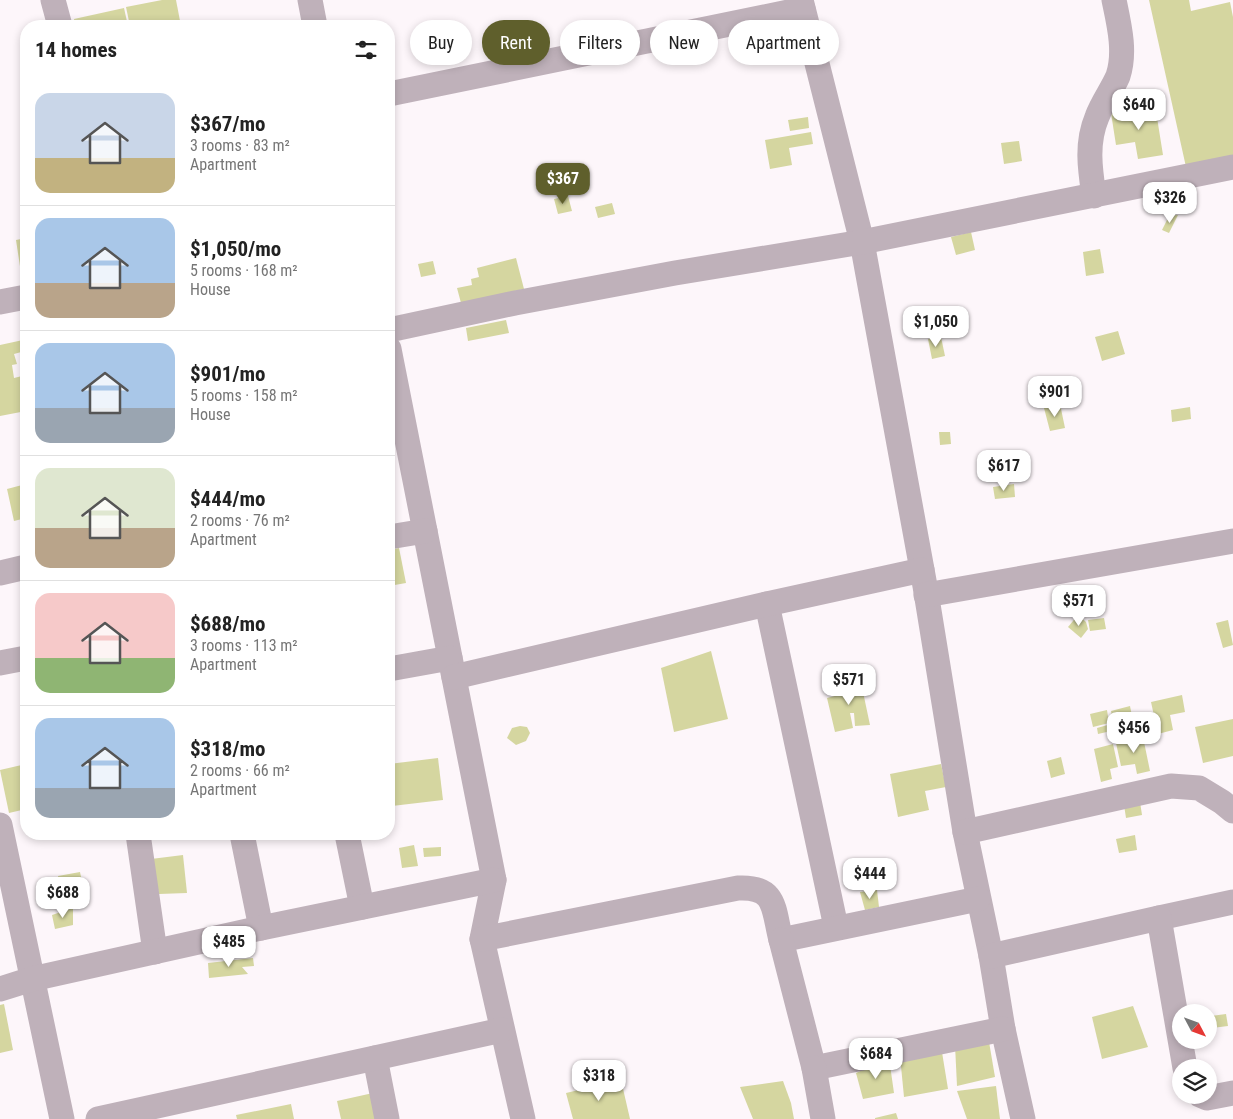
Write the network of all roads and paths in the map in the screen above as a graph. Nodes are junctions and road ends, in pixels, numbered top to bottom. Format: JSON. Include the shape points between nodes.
{"nodes":[{"id":1,"x":54,"y":0,"type":"edge"},
{"id":2,"x":310,"y":0,"type":"edge"},
{"id":3,"x":1114,"y":0,"type":"edge"},
{"id":4,"x":802,"y":5,"type":"edge"},
{"id":5,"x":59,"y":20,"type":"edge"},
{"id":6,"x":314,"y":20,"type":"edge"},
{"id":7,"x":395,"y":93,"type":"edge"},
{"id":8,"x":1233,"y":168,"type":"edge"},
{"id":9,"x":1094,"y":196,"type":"junction"},
{"id":10,"x":862,"y":242,"type":"junction"},
{"id":11,"x":20,"y":298,"type":"edge"},
{"id":12,"x":0,"y":302,"type":"edge"},
{"id":13,"x":395,"y":329,"type":"edge"},
{"id":14,"x":395,"y":379,"type":"edge"},
{"id":15,"x":425,"y":531,"type":"junction"},
{"id":16,"x":395,"y":536,"type":"edge"},
{"id":17,"x":1233,"y":541,"type":"edge"},
{"id":18,"x":20,"y":568,"type":"edge"},
{"id":19,"x":922,"y":570,"type":"junction"},
{"id":20,"x":0,"y":573,"type":"edge"},
{"id":21,"x":926,"y":595,"type":"junction"},
{"id":22,"x":767,"y":604,"type":"junction"},
{"id":23,"x":20,"y":659,"type":"edge"},
{"id":24,"x":0,"y":663,"type":"edge"},
{"id":25,"x":452,"y":668,"type":"junction"},
{"id":26,"x":395,"y":669,"type":"edge"},
{"id":27,"x":1233,"y":812,"type":"edge"},
{"id":28,"x":0,"y":825,"type":"edge"},
{"id":29,"x":964,"y":832,"type":"junction"},
{"id":30,"x":139,"y":840,"type":"edge"},
{"id":31,"x":243,"y":840,"type":"edge"},
{"id":32,"x":348,"y":840,"type":"edge"},
{"id":33,"x":494,"y":880,"type":"junction"},
{"id":34,"x":978,"y":898,"type":"junction"},
{"id":35,"x":1233,"y":902,"type":"edge"},
{"id":36,"x":362,"y":907,"type":"junction"},
{"id":37,"x":1159,"y":918,"type":"junction"},
{"id":38,"x":836,"y":927,"type":"junction"},
{"id":39,"x":261,"y":928,"type":"junction"},
{"id":40,"x":482,"y":939,"type":"junction"},
{"id":41,"x":781,"y":940,"type":"junction"},
{"id":42,"x":155,"y":952,"type":"junction"},
{"id":43,"x":990,"y":956,"type":"junction"},
{"id":44,"x":32,"y":979,"type":"junction"},
{"id":45,"x":0,"y":989,"type":"edge"},
{"id":46,"x":1003,"y":1029,"type":"junction"},
{"id":47,"x":502,"y":1030,"type":"junction"},
{"id":48,"x":375,"y":1058,"type":"junction"},
{"id":49,"x":1184,"y":1059,"type":"edge"},
{"id":50,"x":814,"y":1068,"type":"junction"},
{"id":51,"x":1233,"y":1093,"type":"edge"},
{"id":52,"x":1217,"y":1096,"type":"edge"},
{"id":53,"x":144,"y":1114,"type":"edge"},
{"id":54,"x":62,"y":1119,"type":"edge"},
{"id":55,"x":98,"y":1119,"type":"edge"},
{"id":56,"x":386,"y":1119,"type":"edge"},
{"id":57,"x":524,"y":1119,"type":"edge"},
{"id":58,"x":823,"y":1119,"type":"edge"},
{"id":59,"x":1023,"y":1119,"type":"edge"}],
"edges":[{"from":1,"to":5,"type":"street"},
{"from":2,"to":6,"type":"street"},
{"from":3,"to":9,"type":"street","via":[[1121,42],[1120,60],[1118,76],[1091,135],[1089,163]]},
{"from":4,"to":7,"type":"street"},
{"from":4,"to":10,"type":"street"},
{"from":8,"to":9,"type":"street"},
{"from":9,"to":10,"type":"street"},
{"from":10,"to":13,"type":"street","via":[[515,303]]},
{"from":10,"to":19,"type":"street"},
{"from":11,"to":12,"type":"street"},
{"from":14,"to":15,"type":"street"},
{"from":15,"to":16,"type":"street"},
{"from":15,"to":25,"type":"street"},
{"from":17,"to":21,"type":"street"},
{"from":18,"to":20,"type":"street"},
{"from":19,"to":21,"type":"street"},
{"from":19,"to":22,"type":"street"},
{"from":21,"to":29,"type":"street"},
{"from":22,"to":25,"type":"street"},
{"from":22,"to":38,"type":"street"},
{"from":23,"to":24,"type":"street"},
{"from":25,"to":26,"type":"street"},
{"from":25,"to":33,"type":"street"},
{"from":27,"to":29,"type":"street","via":[[1199,788],[1171,786]]},
{"from":28,"to":44,"type":"street"},
{"from":29,"to":34,"type":"street"},
{"from":30,"to":42,"type":"street"},
{"from":31,"to":39,"type":"street"},
{"from":32,"to":36,"type":"street"},
{"from":33,"to":36,"type":"street"},
{"from":33,"to":40,"type":"street"},
{"from":34,"to":38,"type":"street"},
{"from":34,"to":43,"type":"street"},
{"from":35,"to":37,"type":"street"},
{"from":36,"to":39,"type":"street"},
{"from":37,"to":43,"type":"street"},
{"from":37,"to":49,"type":"street"},
{"from":38,"to":41,"type":"street"},
{"from":39,"to":42,"type":"street"},
{"from":40,"to":41,"type":"street","via":[[751,887],[770,897]]},
{"from":40,"to":47,"type":"street"},
{"from":41,"to":50,"type":"street"},
{"from":42,"to":44,"type":"street"},
{"from":43,"to":46,"type":"street"},
{"from":44,"to":45,"type":"street"},
{"from":44,"to":54,"type":"street"},
{"from":46,"to":50,"type":"street"},
{"from":46,"to":59,"type":"street"},
{"from":47,"to":48,"type":"street"},
{"from":47,"to":57,"type":"street"},
{"from":48,"to":53,"type":"street"},
{"from":48,"to":56,"type":"street"},
{"from":50,"to":58,"type":"street"},
{"from":51,"to":52,"type":"street"},
{"from":53,"to":55,"type":"street"}]}
